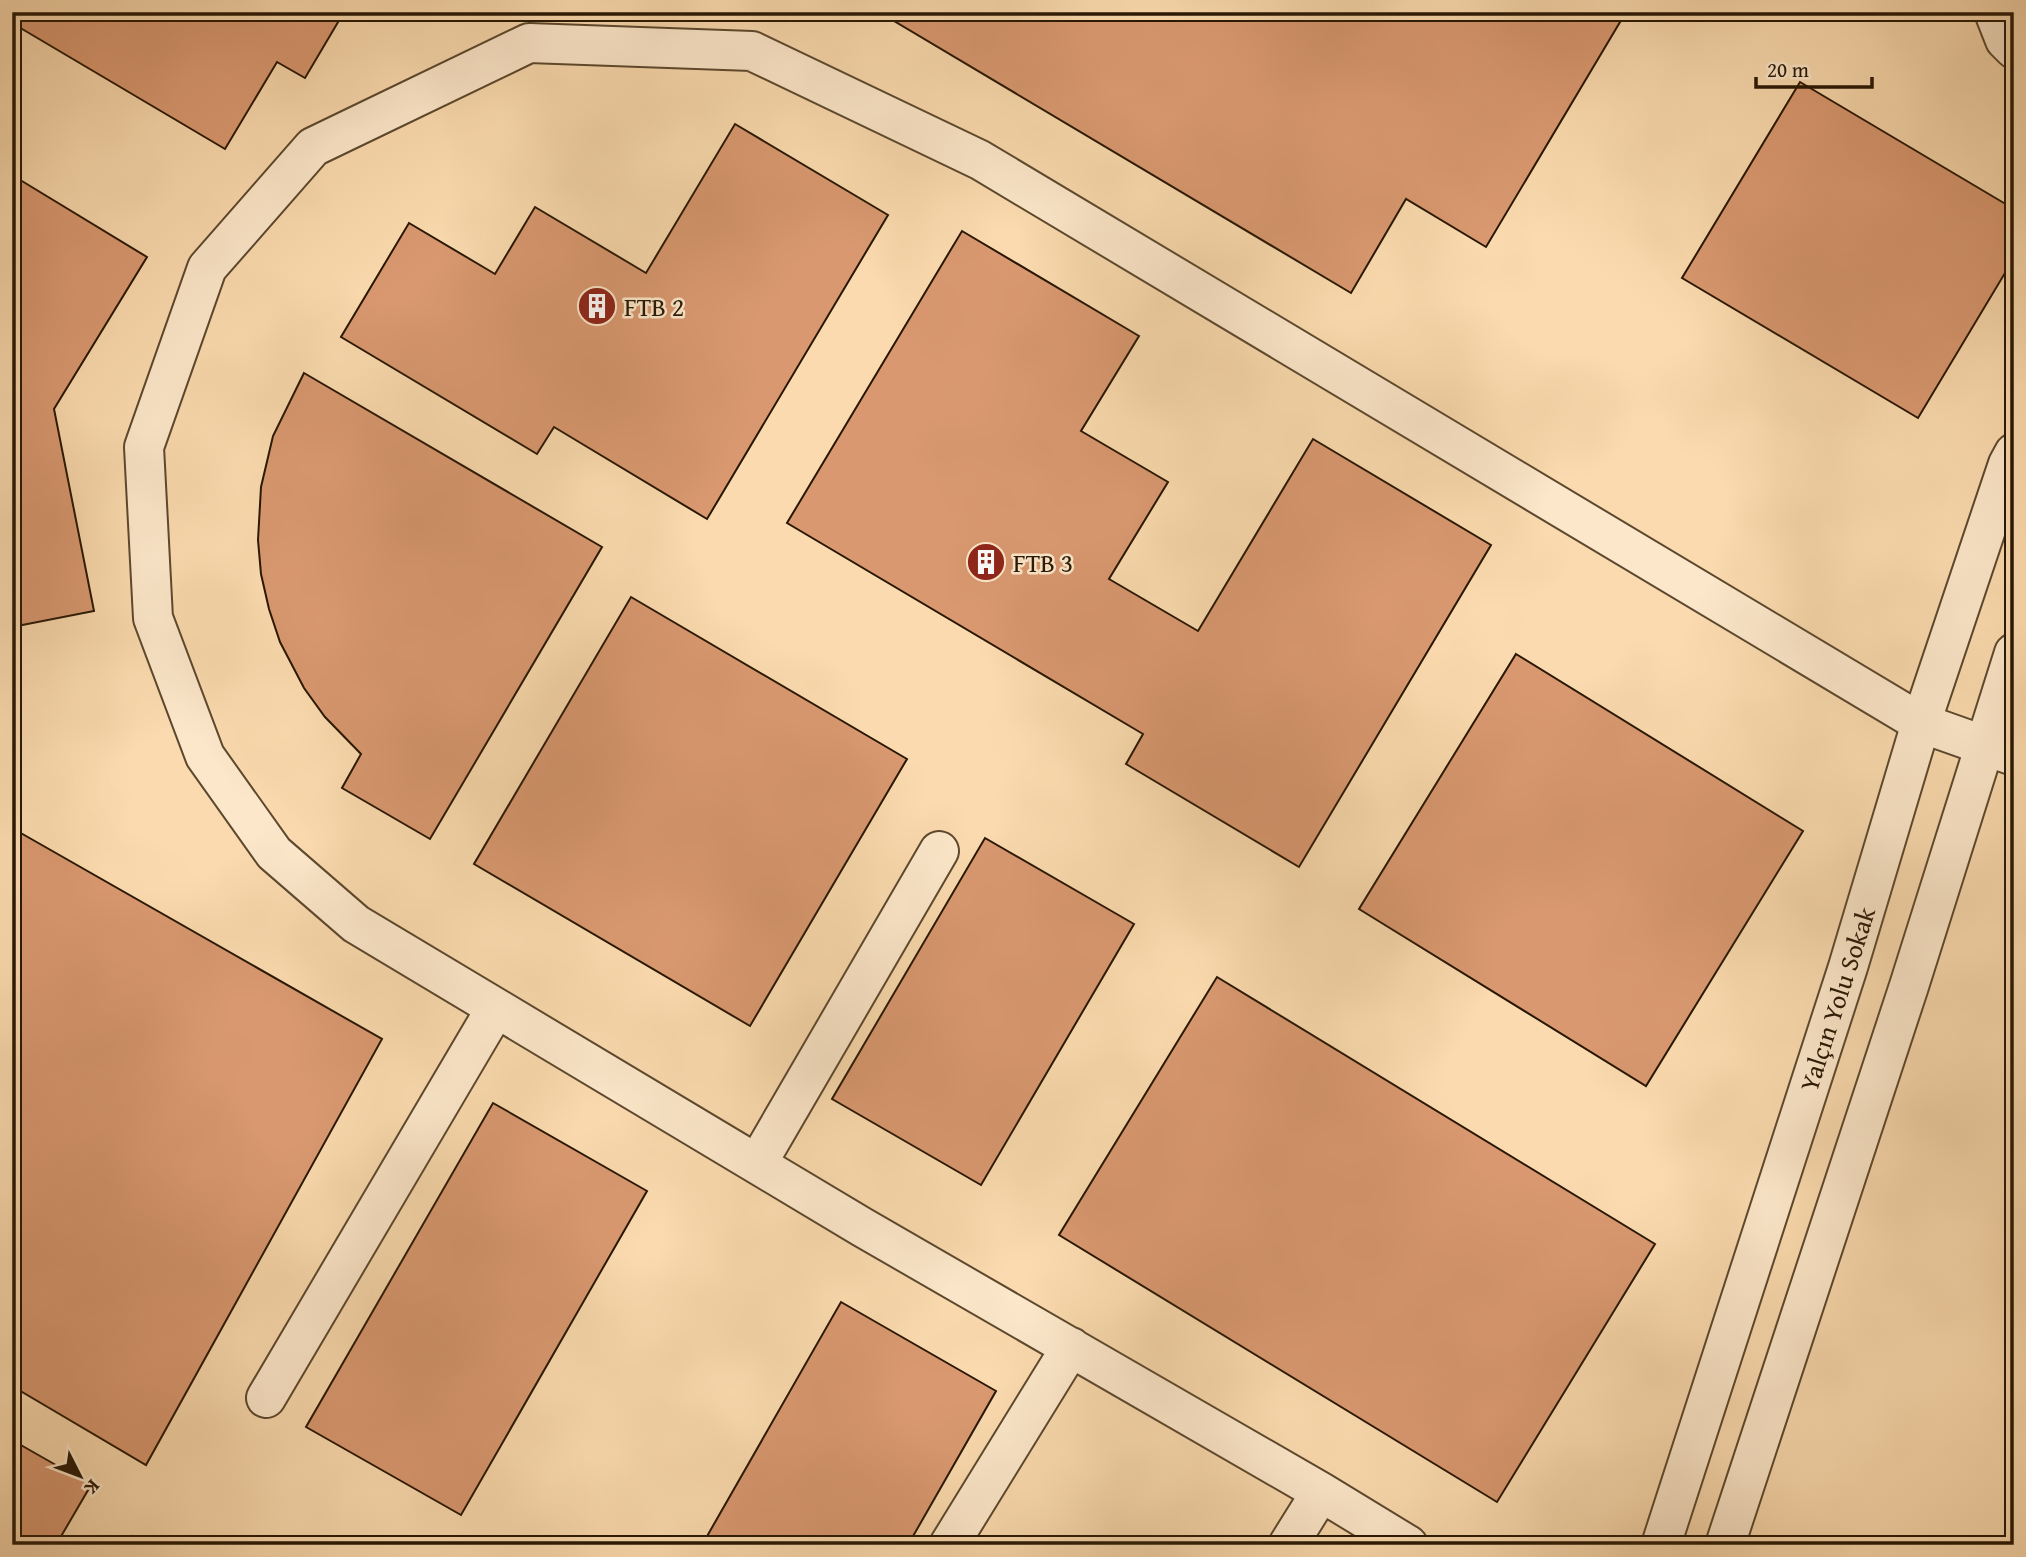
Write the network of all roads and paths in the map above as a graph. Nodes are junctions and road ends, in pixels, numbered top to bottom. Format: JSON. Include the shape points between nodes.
{"nodes":[{"id":1,"x":1994,"y":12,"type":"edge"},
{"id":2,"x":2014,"y":50,"type":"edge"},
{"id":3,"x":2014,"y":453,"type":"edge"},
{"id":4,"x":2014,"y":653,"type":"edge"},
{"id":5,"x":1921,"y":723,"type":"junction"},
{"id":6,"x":1999,"y":751,"type":"edge"},
{"id":7,"x":939,"y":851,"type":"dead end"},
{"id":8,"x":496,"y":1008,"type":"junction"},
{"id":9,"x":757,"y":1164,"type":"junction"},
{"id":10,"x":1071,"y":1347,"type":"junction"},
{"id":11,"x":266,"y":1398,"type":"dead end"},
{"id":12,"x":1321,"y":1492,"type":"junction"},
{"id":13,"x":949,"y":1545,"type":"edge"},
{"id":14,"x":1288,"y":1545,"type":"edge"},
{"id":15,"x":1408,"y":1545,"type":"edge"},
{"id":16,"x":1661,"y":1545,"type":"edge"},
{"id":17,"x":1725,"y":1545,"type":"edge"}],
"edges":[{"from":1,"to":2,"type":"street"},
{"from":3,"to":5,"type":"street","name":"Yalçın Yolu Sokak"},
{"from":4,"to":6,"type":"street"},
{"from":5,"to":6,"type":"street"},
{"from":5,"to":8,"type":"street","via":[[980,160],[752,51],[529,43],[313,147],[207,268],[144,447],[153,618],[205,755],[275,853],[356,924]]},
{"from":5,"to":16,"type":"street","name":"Yalçın Yolu Sokak","via":[[1848,967]]},
{"from":6,"to":17,"type":"street","via":[[1904,999]]},
{"from":7,"to":9,"type":"street"},
{"from":8,"to":9,"type":"street"},
{"from":8,"to":11,"type":"street"},
{"from":9,"to":10,"type":"street"},
{"from":10,"to":12,"type":"street"},
{"from":10,"to":13,"type":"street"},
{"from":12,"to":14,"type":"street"},
{"from":12,"to":15,"type":"street"}]}
